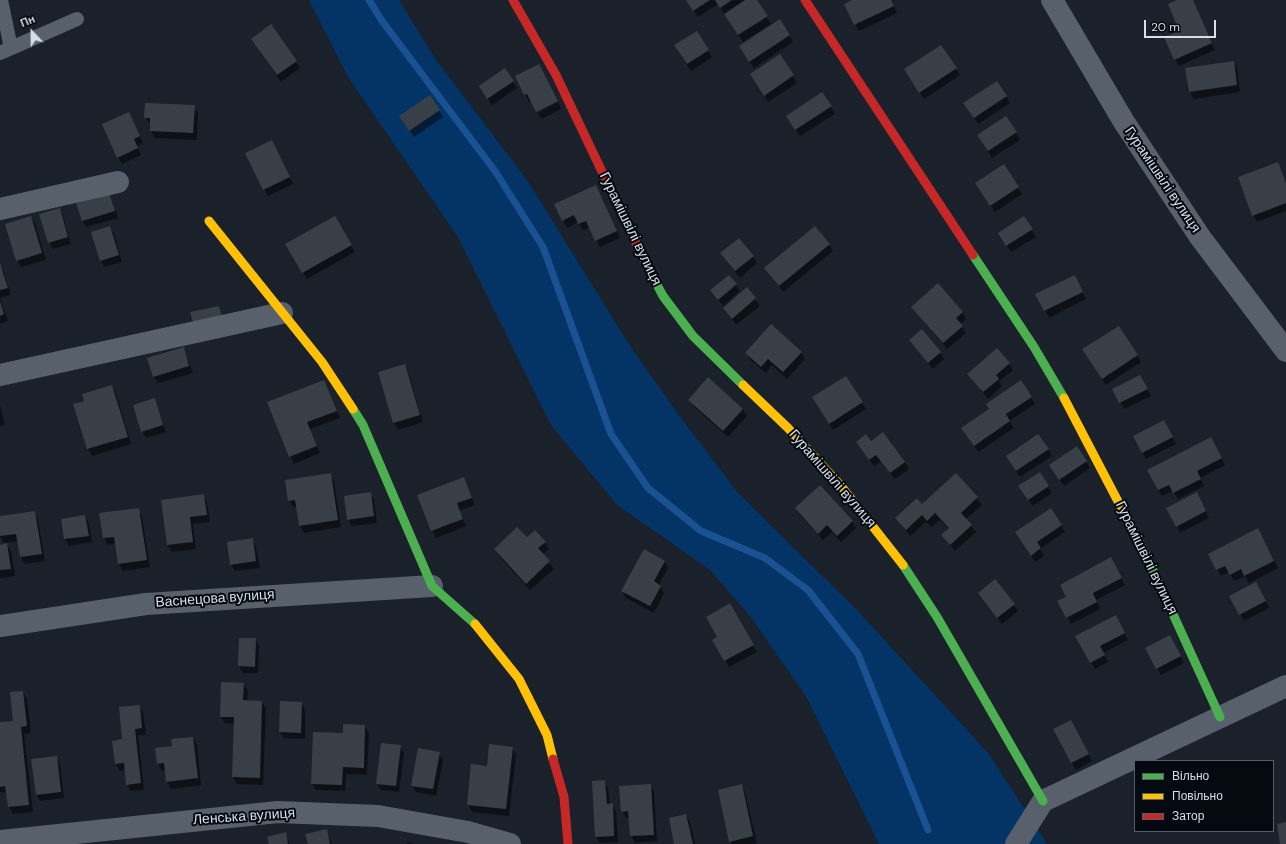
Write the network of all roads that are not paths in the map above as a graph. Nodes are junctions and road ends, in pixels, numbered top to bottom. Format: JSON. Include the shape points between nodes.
{"nodes":[{"id":1,"x":1,"y":0,"type":"edge"},
{"id":2,"x":514,"y":0,"type":"edge"},
{"id":3,"x":805,"y":0,"type":"edge"},
{"id":4,"x":1052,"y":0,"type":"edge"},
{"id":5,"x":77,"y":19,"type":"dead end"},
{"id":6,"x":6,"y":51,"type":"edge"},
{"id":7,"x":118,"y":182,"type":"dead end"},
{"id":8,"x":0,"y":209,"type":"edge"},
{"id":9,"x":208,"y":221,"type":"dead end"},
{"id":10,"x":282,"y":313,"type":"junction"},
{"id":11,"x":1284,"y":345,"type":"edge"},
{"id":12,"x":0,"y":375,"type":"edge"},
{"id":13,"x":432,"y":586,"type":"junction"},
{"id":14,"x":0,"y":626,"type":"edge"},
{"id":15,"x":1286,"y":686,"type":"edge"},
{"id":16,"x":1220,"y":717,"type":"junction"},
{"id":17,"x":1043,"y":801,"type":"junction"},
{"id":18,"x":0,"y":840,"type":"edge"},
{"id":19,"x":510,"y":844,"type":"edge"},
{"id":20,"x":568,"y":844,"type":"edge"},
{"id":21,"x":1016,"y":844,"type":"edge"}],
"edges":[{"from":1,"to":6,"type":"lane"},
{"from":2,"to":17,"type":"street","name":"Гурамішвілі вулиця","via":[[556,76],[662,296],[693,336],[788,428],[841,486],[895,554],[937,617]]},
{"from":3,"to":16,"type":"street","name":"Гурамішвілі вулиця","via":[[1034,347],[1076,419],[1156,574]]},
{"from":4,"to":11,"type":"street","name":"Гурамішвілі вулиця","via":[[1124,122],[1174,199],[1200,237]]},
{"from":5,"to":6,"type":"lane"},
{"from":7,"to":8,"type":"street"},
{"from":9,"to":10,"type":"street"},
{"from":10,"to":12,"type":"street"},
{"from":10,"to":13,"type":"street","via":[[322,362],[363,425]]},
{"from":13,"to":14,"type":"street","name":"Васнецова вулиця","via":[[146,604]]},
{"from":13,"to":20,"type":"street","via":[[480,628],[519,679],[547,735],[564,797]]},
{"from":15,"to":16,"type":"street"},
{"from":16,"to":17,"type":"street"},
{"from":17,"to":21,"type":"street"},
{"from":18,"to":19,"type":"street","name":"Ленська вулиця","via":[[278,812],[378,816],[468,832]]}]}
